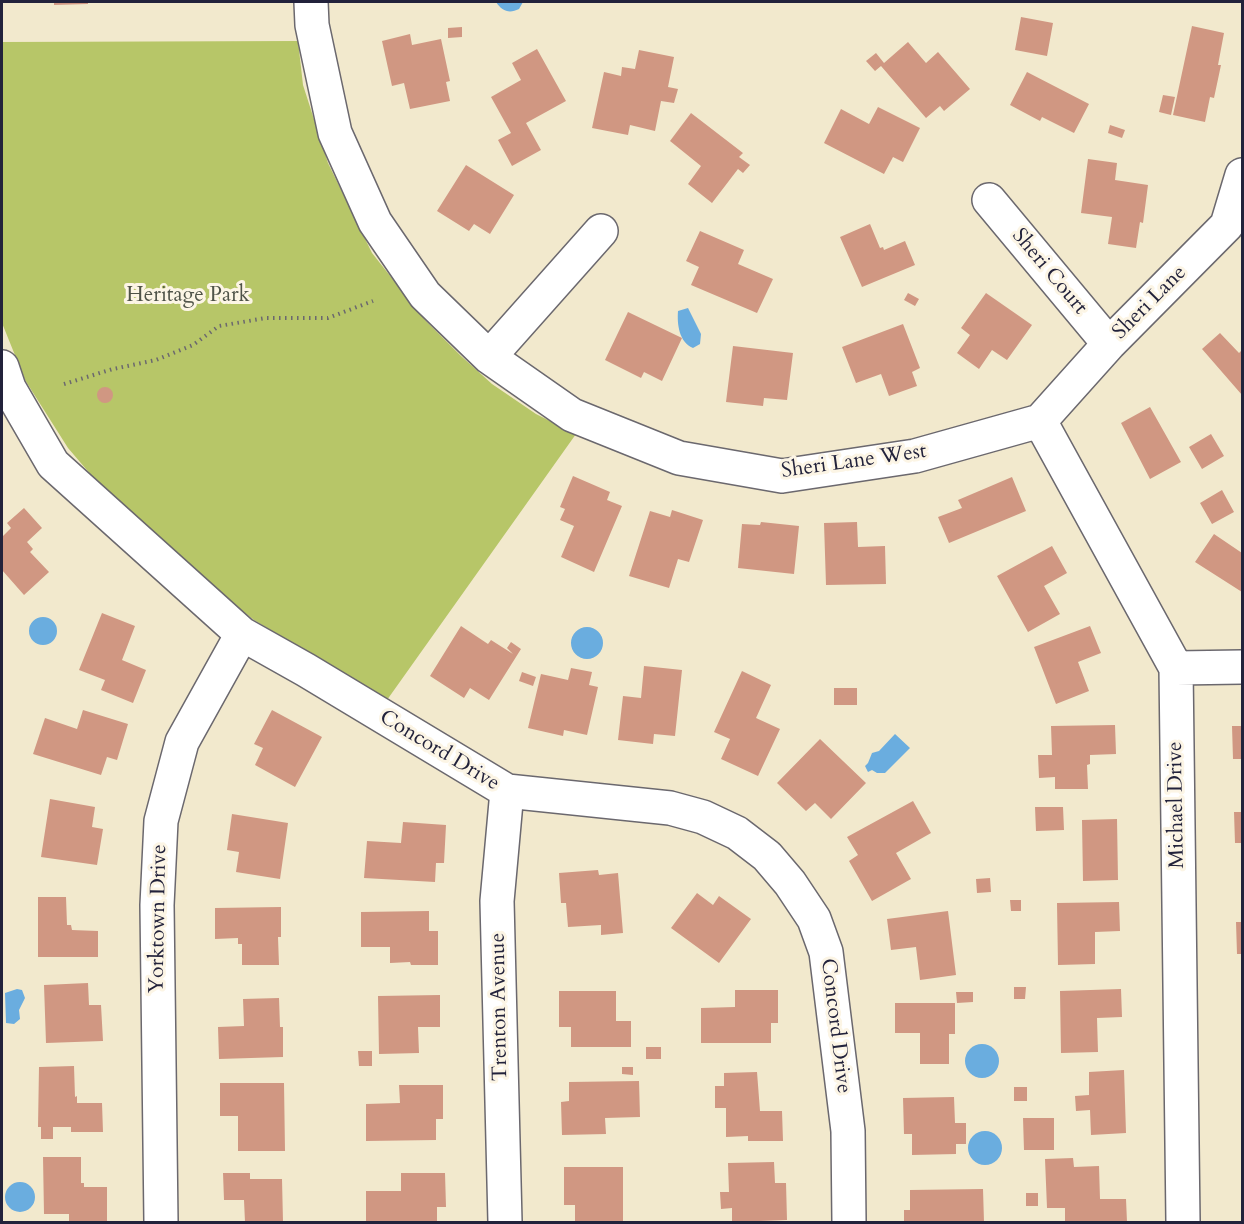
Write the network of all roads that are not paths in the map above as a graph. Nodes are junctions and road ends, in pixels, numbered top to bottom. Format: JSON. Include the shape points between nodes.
{"nodes":[{"id":1,"x":311,"y":2,"type":"edge"},
{"id":2,"x":1242,"y":175,"type":"edge"},
{"id":3,"x":989,"y":200,"type":"dead end"},
{"id":4,"x":601,"y":231,"type":"dead end"},
{"id":5,"x":1109,"y":344,"type":"junction"},
{"id":6,"x":489,"y":357,"type":"junction"},
{"id":7,"x":2,"y":367,"type":"edge"},
{"id":8,"x":1040,"y":421,"type":"junction"},
{"id":9,"x":242,"y":634,"type":"junction"},
{"id":10,"x":1242,"y":667,"type":"edge"},
{"id":11,"x":1176,"y":668,"type":"junction"},
{"id":12,"x":507,"y":791,"type":"junction"},
{"id":13,"x":161,"y":1222,"type":"edge"},
{"id":14,"x":505,"y":1222,"type":"edge"},
{"id":15,"x":849,"y":1222,"type":"edge"},
{"id":16,"x":1183,"y":1222,"type":"edge"}],
"edges":[{"from":1,"to":6,"type":"street","name":"Sheri Lane West","via":[[312,25],[335,133],[375,222],[425,295]]},
{"from":2,"to":5,"type":"street","name":"Sheri Lane","via":[[1227,225]]},
{"from":3,"to":5,"type":"street","name":"Sheri Court"},
{"from":4,"to":6,"type":"street"},
{"from":5,"to":8,"type":"street","name":"Sheri Lane"},
{"from":6,"to":8,"type":"street","name":"Sheri Lane West","via":[[572,415],[679,458],[782,476],[915,456]]},
{"from":7,"to":9,"type":"street","name":"Concord Drive","via":[[9,388],[53,464]]},
{"from":8,"to":11,"type":"street","name":"Michael Drive"},
{"from":9,"to":12,"type":"street","name":"Concord Drive"},
{"from":9,"to":13,"type":"street","name":"Yorktown Drive","via":[[182,742],[161,821],[157,905]]},
{"from":10,"to":11,"type":"street"},
{"from":11,"to":16,"type":"street","name":"Michael Drive"},
{"from":12,"to":14,"type":"street","name":"Trenton Avenue","via":[[497,902]]},
{"from":12,"to":15,"type":"street","name":"Concord Drive","via":[[670,808],[704,817],[737,833],[767,856],[790,883],[814,919],[826,952],[848,1131]]}]}
